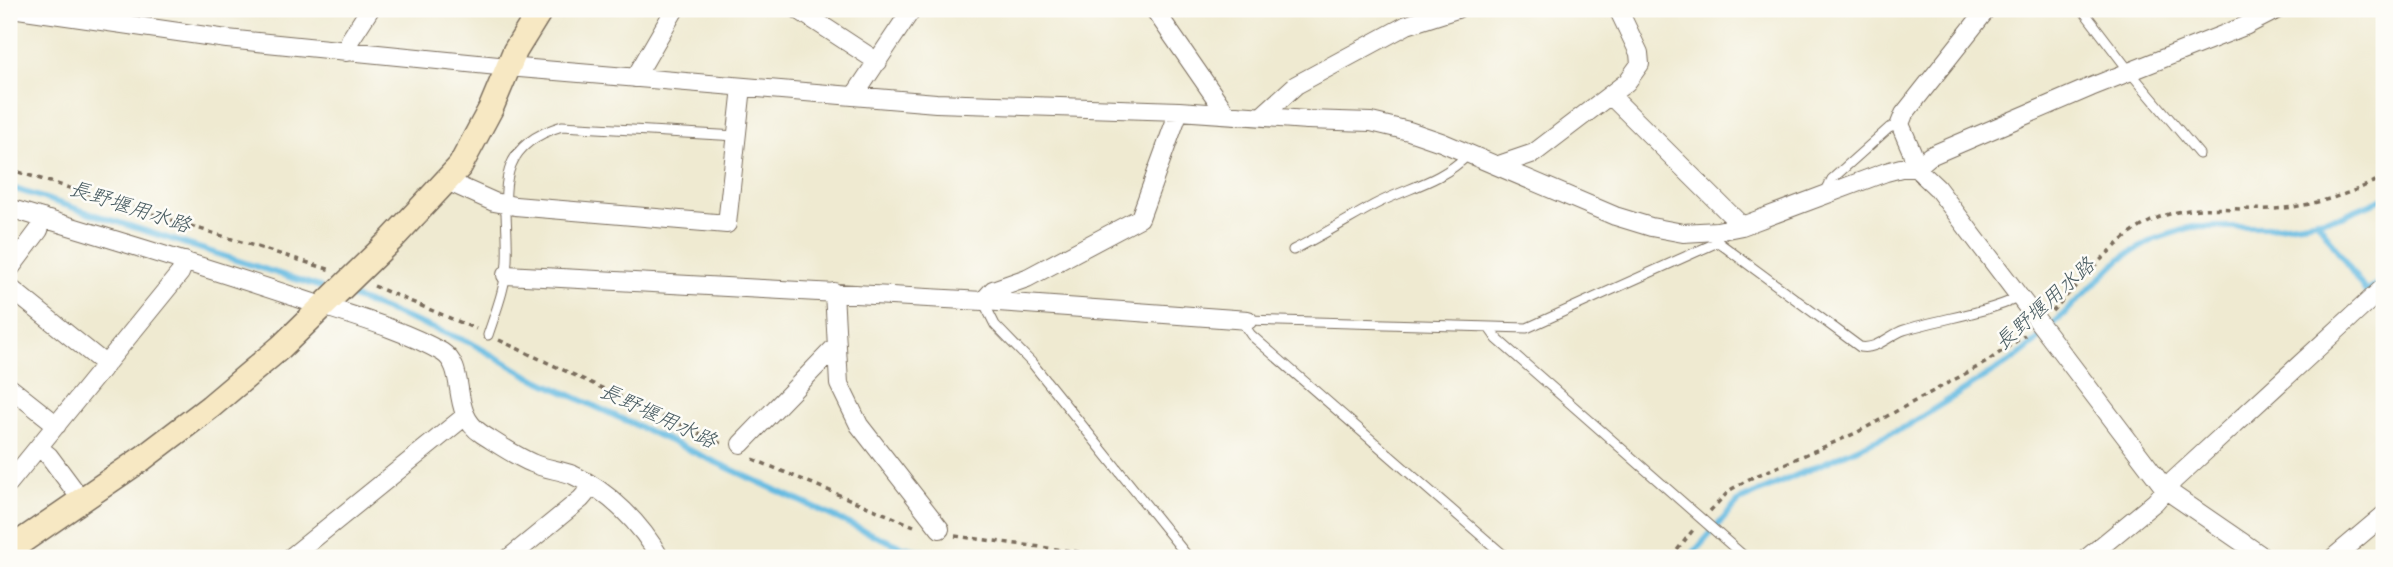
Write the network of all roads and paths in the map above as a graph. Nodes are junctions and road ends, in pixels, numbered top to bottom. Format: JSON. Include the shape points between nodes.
{"nodes":[{"id":1,"x":18,"y":9,"type":"edge"},
{"id":2,"x":370,"y":9,"type":"edge"},
{"id":3,"x":541,"y":9,"type":"edge"},
{"id":4,"x":675,"y":9,"type":"edge"},
{"id":5,"x":797,"y":9,"type":"edge"},
{"id":6,"x":912,"y":9,"type":"edge"},
{"id":7,"x":1154,"y":9,"type":"edge"},
{"id":8,"x":1457,"y":9,"type":"edge"},
{"id":9,"x":1618,"y":9,"type":"edge"},
{"id":10,"x":1987,"y":9,"type":"edge"},
{"id":11,"x":2082,"y":9,"type":"edge"},
{"id":12,"x":2277,"y":9,"type":"edge"},
{"id":13,"x":346,"y":52,"type":"junction"},
{"id":14,"x":878,"y":62,"type":"junction"},
{"id":15,"x":508,"y":67,"type":"junction"},
{"id":16,"x":2130,"y":72,"type":"junction"},
{"id":17,"x":635,"y":78,"type":"junction"},
{"id":18,"x":742,"y":87,"type":"junction"},
{"id":19,"x":1610,"y":94,"type":"junction"},
{"id":20,"x":854,"y":96,"type":"junction"},
{"id":21,"x":1179,"y":111,"type":"junction"},
{"id":22,"x":1226,"y":113,"type":"junction"},
{"id":23,"x":1262,"y":116,"type":"junction"},
{"id":24,"x":1900,"y":124,"type":"junction"},
{"id":25,"x":737,"y":136,"type":"junction"},
{"id":26,"x":1469,"y":154,"type":"junction"},
{"id":27,"x":2199,"y":154,"type":"dead end"},
{"id":28,"x":1499,"y":165,"type":"junction"},
{"id":29,"x":9,"y":169,"type":"edge"},
{"id":30,"x":1916,"y":169,"type":"junction"},
{"id":31,"x":2384,"y":176,"type":"edge"},
{"id":32,"x":447,"y":181,"type":"junction"},
{"id":33,"x":1824,"y":195,"type":"junction"},
{"id":34,"x":505,"y":204,"type":"junction"},
{"id":35,"x":9,"y":208,"type":"edge"},
{"id":36,"x":43,"y":218,"type":"junction"},
{"id":37,"x":1742,"y":226,"type":"junction"},
{"id":38,"x":1718,"y":237,"type":"junction"},
{"id":39,"x":1293,"y":250,"type":"dead end"},
{"id":40,"x":185,"y":261,"type":"junction"},
{"id":41,"x":9,"y":270,"type":"edge"},
{"id":42,"x":339,"y":272,"type":"dead end"},
{"id":43,"x":506,"y":275,"type":"junction"},
{"id":44,"x":9,"y":287,"type":"edge"},
{"id":45,"x":2384,"y":287,"type":"edge"},
{"id":46,"x":834,"y":292,"type":"junction"},
{"id":47,"x":2020,"y":297,"type":"junction"},
{"id":48,"x":983,"y":301,"type":"junction"},
{"id":49,"x":323,"y":306,"type":"junction"},
{"id":50,"x":2049,"y":313,"type":"dead end"},
{"id":51,"x":1244,"y":320,"type":"junction"},
{"id":52,"x":1489,"y":328,"type":"junction"},
{"id":53,"x":2028,"y":333,"type":"dead end"},
{"id":54,"x":488,"y":335,"type":"dead end"},
{"id":55,"x":837,"y":345,"type":"junction"},
{"id":56,"x":106,"y":365,"type":"junction"},
{"id":57,"x":9,"y":387,"type":"edge"},
{"id":58,"x":464,"y":417,"type":"junction"},
{"id":59,"x":57,"y":425,"type":"junction"},
{"id":60,"x":741,"y":444,"type":"dead end"},
{"id":61,"x":38,"y":448,"type":"junction"},
{"id":62,"x":9,"y":482,"type":"edge"},
{"id":63,"x":592,"y":486,"type":"junction"},
{"id":64,"x":2166,"y":490,"type":"junction"},
{"id":65,"x":81,"y":499,"type":"junction"},
{"id":66,"x":1708,"y":513,"type":"dead end"},
{"id":67,"x":2384,"y":515,"type":"edge"},
{"id":68,"x":1701,"y":525,"type":"junction"},
{"id":69,"x":940,"y":529,"type":"dead end"},
{"id":70,"x":9,"y":550,"type":"edge"},
{"id":71,"x":290,"y":558,"type":"edge"},
{"id":72,"x":509,"y":558,"type":"edge"},
{"id":73,"x":660,"y":558,"type":"edge"},
{"id":74,"x":1189,"y":558,"type":"edge"},
{"id":75,"x":1507,"y":558,"type":"edge"},
{"id":76,"x":1671,"y":558,"type":"edge"},
{"id":77,"x":1746,"y":558,"type":"edge"},
{"id":78,"x":2087,"y":558,"type":"edge"},
{"id":79,"x":2264,"y":558,"type":"edge"},
{"id":80,"x":2333,"y":558,"type":"edge"}],
"edges":[{"from":1,"to":13,"type":"street","via":[[227,40]]},
{"from":2,"to":13,"type":"street"},
{"from":3,"to":15,"type":"street"},
{"from":4,"to":17,"type":"street"},
{"from":5,"to":14,"type":"street"},
{"from":6,"to":14,"type":"street"},
{"from":7,"to":22,"type":"street"},
{"from":8,"to":23,"type":"street","via":[[1407,25],[1296,85]]},
{"from":9,"to":19,"type":"street","via":[[1640,64],[1627,82]]},
{"from":10,"to":24,"type":"street","via":[[1903,114]]},
{"from":11,"to":16,"type":"lane"},
{"from":12,"to":16,"type":"street"},
{"from":13,"to":15,"type":"street"},
{"from":14,"to":20,"type":"street"},
{"from":15,"to":17,"type":"street"},
{"from":15,"to":32,"type":"street","via":[[468,154]]},
{"from":16,"to":27,"type":"lane"},
{"from":16,"to":30,"type":"street","via":[[1930,156]]},
{"from":17,"to":18,"type":"street"},
{"from":18,"to":20,"type":"street"},
{"from":18,"to":25,"type":"street"},
{"from":19,"to":28,"type":"street","via":[[1534,153]]},
{"from":19,"to":37,"type":"street"},
{"from":20,"to":21,"type":"street"},
{"from":21,"to":22,"type":"street"},
{"from":21,"to":48,"type":"street","via":[[1140,218],[1027,278],[993,290]]},
{"from":22,"to":23,"type":"street"},
{"from":23,"to":26,"type":"street","via":[[1371,122]]},
{"from":24,"to":30,"type":"street"},
{"from":24,"to":33,"type":"lane","via":[[1889,128],[1832,179]]},
{"from":25,"to":34,"type":"lane","via":[[562,125],[528,141],[519,151],[510,164]]},
{"from":25,"to":34,"type":"street","via":[[727,224]]},
{"from":26,"to":28,"type":"street"},
{"from":26,"to":39,"type":"lane","via":[[1437,179],[1383,201]]},
{"from":28,"to":38,"type":"street","via":[[1615,216],[1651,227]]},
{"from":29,"to":42,"type":"path"},
{"from":30,"to":33,"type":"street","via":[[1886,172]]},
{"from":30,"to":47,"type":"street","via":[[1937,188]]},
{"from":31,"to":50,"type":"path","via":[[2335,197],[2292,207],[2185,210],[2160,217],[2129,234]]},
{"from":32,"to":34,"type":"street"},
{"from":32,"to":49,"type":"street"},
{"from":33,"to":37,"type":"street"},
{"from":34,"to":43,"type":"lane"},
{"from":35,"to":36,"type":"street"},
{"from":36,"to":40,"type":"street"},
{"from":36,"to":41,"type":"street"},
{"from":37,"to":38,"type":"street"},
{"from":38,"to":47,"type":"lane","via":[[1860,347],[1870,349],[1901,331]]},
{"from":38,"to":52,"type":"lane","via":[[1541,323],[1527,328]]},
{"from":40,"to":49,"type":"street"},
{"from":40,"to":56,"type":"street"},
{"from":43,"to":46,"type":"street"},
{"from":43,"to":54,"type":"lane"},
{"from":44,"to":56,"type":"street"},
{"from":45,"to":64,"type":"street"},
{"from":46,"to":48,"type":"street"},
{"from":46,"to":55,"type":"street"},
{"from":47,"to":64,"type":"street"},
{"from":48,"to":51,"type":"street"},
{"from":48,"to":74,"type":"lane","via":[[995,325],[1032,363]]},
{"from":49,"to":58,"type":"street","via":[[445,354],[453,363]]},
{"from":49,"to":65,"type":"street","via":[[210,407]]},
{"from":51,"to":52,"type":"lane"},
{"from":51,"to":75,"type":"lane","via":[[1251,335]]},
{"from":52,"to":68,"type":"lane","via":[[1662,482]]},
{"from":53,"to":66,"type":"path","via":[[1986,363],[1868,427],[1749,479]]},
{"from":55,"to":60,"type":"street"},
{"from":55,"to":69,"type":"street","via":[[839,384],[859,425]]},
{"from":56,"to":59,"type":"street"},
{"from":57,"to":59,"type":"street"},
{"from":58,"to":63,"type":"street","via":[[478,432],[530,462],[572,474]]},
{"from":58,"to":71,"type":"street"},
{"from":59,"to":61,"type":"street"},
{"from":61,"to":62,"type":"street"},
{"from":61,"to":65,"type":"street"},
{"from":63,"to":72,"type":"street"},
{"from":63,"to":73,"type":"street","via":[[643,531]]},
{"from":64,"to":78,"type":"street"},
{"from":64,"to":79,"type":"street"},
{"from":65,"to":70,"type":"street"},
{"from":67,"to":80,"type":"street"},
{"from":68,"to":76,"type":"path"},
{"from":68,"to":77,"type":"lane"}]}
